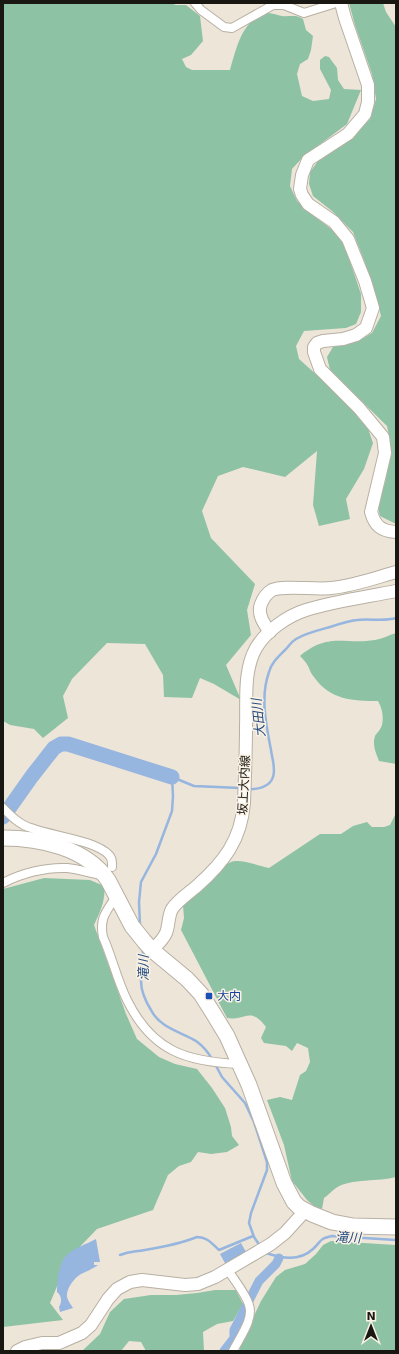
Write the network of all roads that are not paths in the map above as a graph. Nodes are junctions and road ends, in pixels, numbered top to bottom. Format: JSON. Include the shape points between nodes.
{"nodes":[{"id":1,"x":195,"y":3,"type":"edge"},
{"id":2,"x":336,"y":3,"type":"edge"},
{"id":3,"x":341,"y":3,"type":"edge"},
{"id":4,"x":396,"y":532,"type":"edge"},
{"id":5,"x":396,"y":572,"type":"edge"},
{"id":6,"x":396,"y":591,"type":"edge"},
{"id":7,"x":270,"y":632,"type":"junction"},
{"id":8,"x":3,"y":808,"type":"edge"},
{"id":9,"x":3,"y":838,"type":"edge"},
{"id":10,"x":109,"y":872,"type":"junction"},
{"id":11,"x":3,"y":883,"type":"edge"},
{"id":12,"x":117,"y":895,"type":"junction"},
{"id":13,"x":148,"y":945,"type":"junction"},
{"id":14,"x":240,"y":1064,"type":"junction"},
{"id":15,"x":305,"y":1211,"type":"junction"},
{"id":16,"x":396,"y":1227,"type":"edge"},
{"id":17,"x":228,"y":1270,"type":"junction"},
{"id":18,"x":17,"y":1351,"type":"edge"},
{"id":19,"x":233,"y":1351,"type":"edge"}],
"edges":[{"from":1,"to":2,"type":"street","via":[[224,27],[232,28],[273,5],[284,5],[304,13]]},
{"from":3,"to":4,"type":"street","via":[[368,85],[368,102],[365,114],[348,134],[308,160],[300,188],[308,204],[334,222],[348,239],[373,308],[366,328],[356,335],[317,343],[314,352],[320,368],[383,437],[385,453],[371,512],[377,525]]},
{"from":5,"to":7,"type":"street","via":[[330,589],[272,590],[260,606],[263,623]]},
{"from":6,"to":7,"type":"street","name":"坂上大内線","via":[[306,610],[285,620]]},
{"from":7,"to":13,"type":"street","name":"坂上大内線","via":[[257,648],[248,674],[242,822],[230,850],[205,879],[171,911],[162,939]]},
{"from":8,"to":10,"type":"street","via":[[29,828],[100,848],[112,860]]},
{"from":9,"to":10,"type":"highway","via":[[33,840],[69,850]]},
{"from":10,"to":11,"type":"street","via":[[50,868]]},
{"from":10,"to":12,"type":"highway"},
{"from":12,"to":13,"type":"highway","via":[[132,926]]},
{"from":12,"to":14,"type":"street","via":[[103,917],[103,937],[126,1000],[142,1026],[163,1046],[175,1053],[224,1064]]},
{"from":13,"to":14,"type":"highway","via":[[201,994],[227,1036]]},
{"from":14,"to":15,"type":"highway","via":[[288,1192],[294,1202]]},
{"from":15,"to":16,"type":"highway","via":[[343,1225]]},
{"from":15,"to":17,"type":"street","via":[[285,1233]]},
{"from":17,"to":18,"type":"street","via":[[198,1284],[173,1285],[142,1280],[130,1282],[117,1289],[91,1326],[82,1333],[59,1343],[42,1343]]},
{"from":17,"to":19,"type":"street","via":[[250,1310],[246,1326]]}]}
